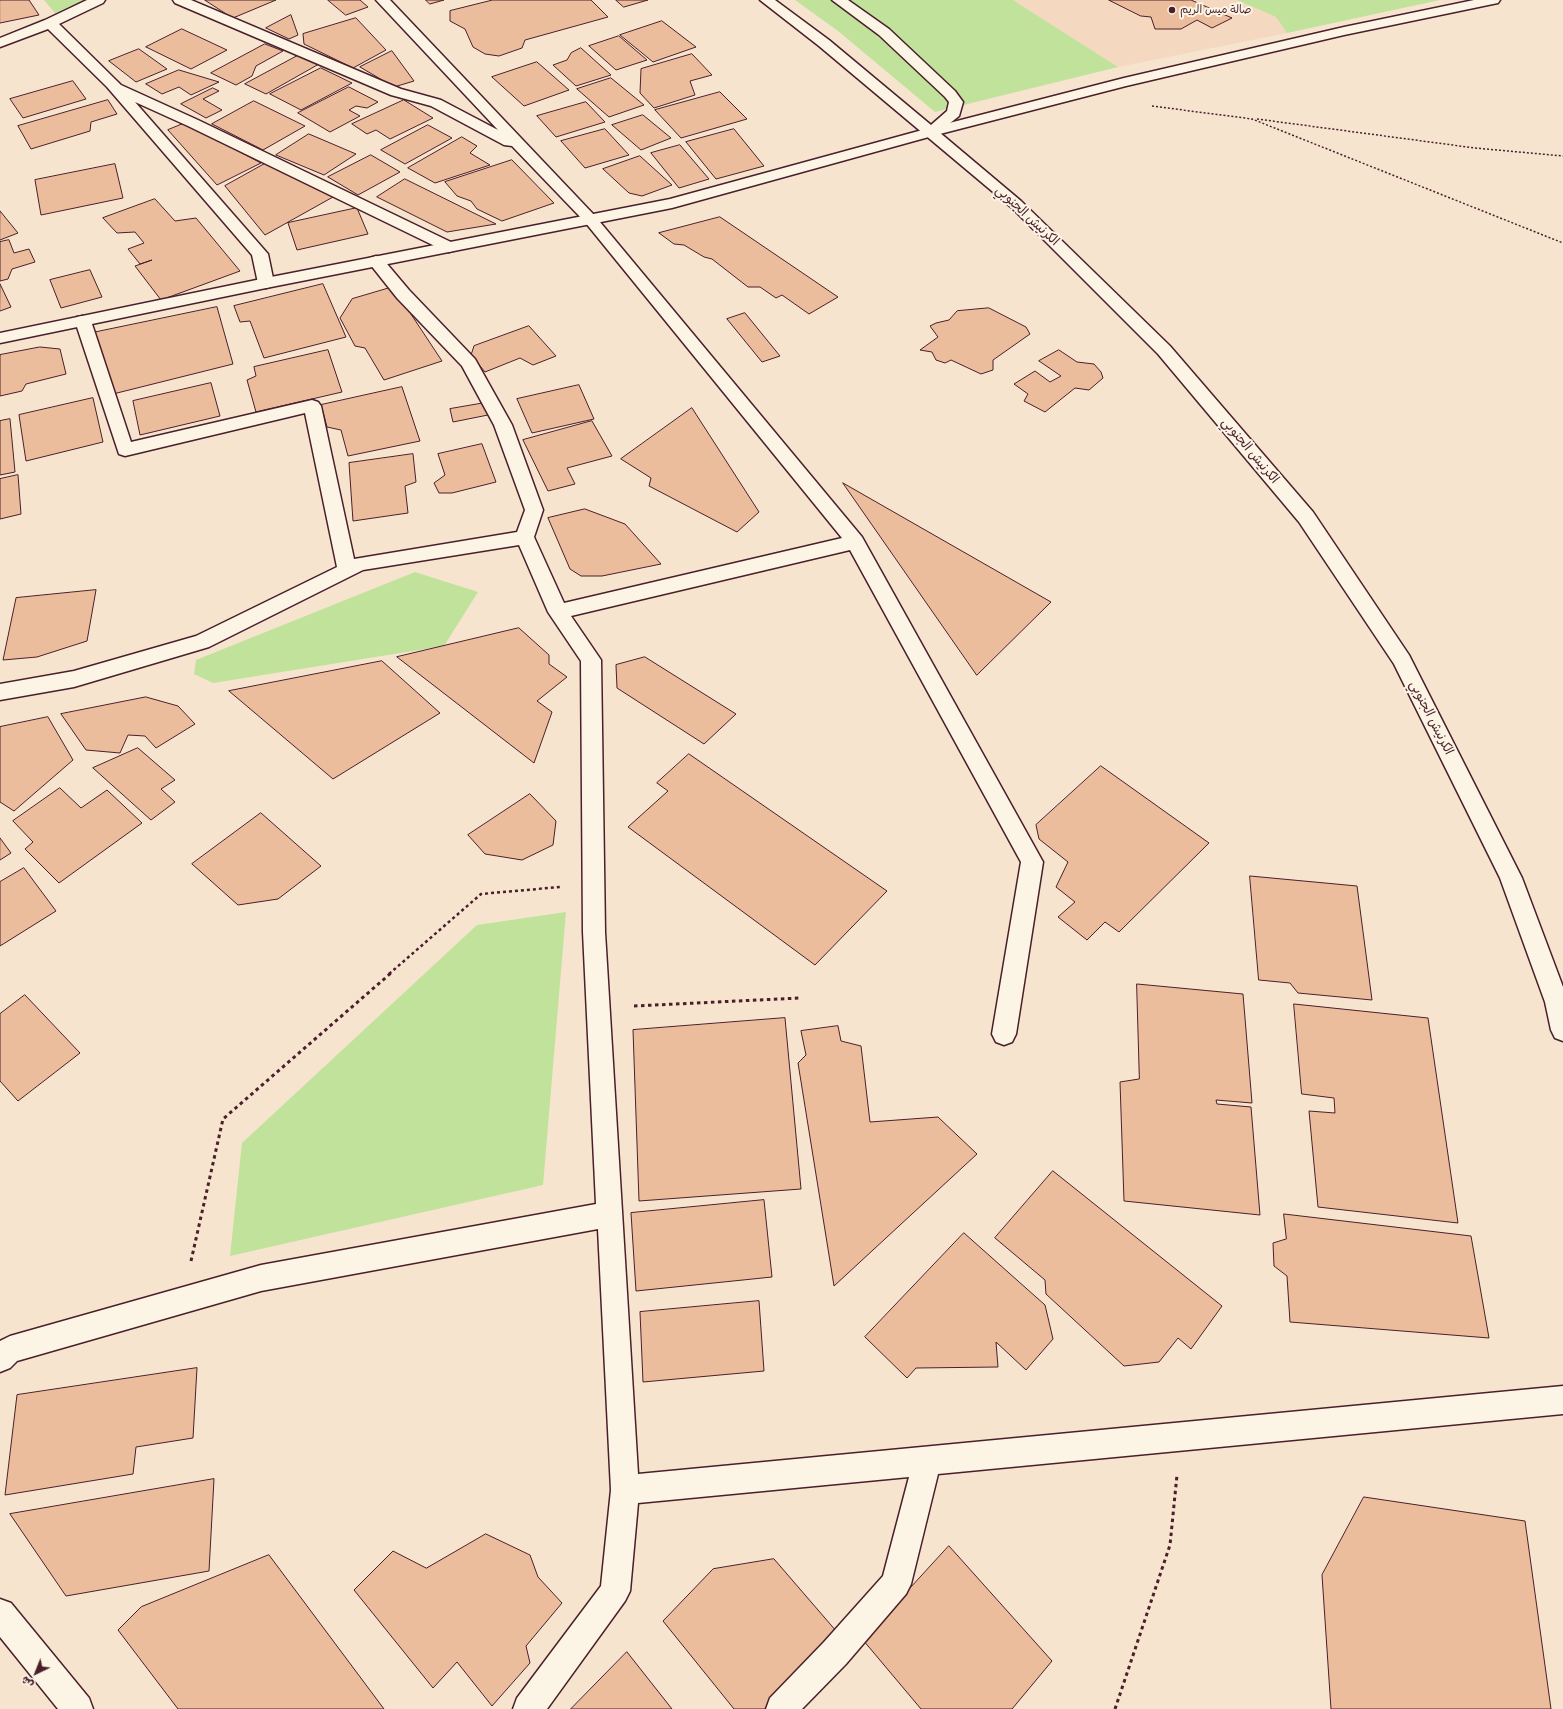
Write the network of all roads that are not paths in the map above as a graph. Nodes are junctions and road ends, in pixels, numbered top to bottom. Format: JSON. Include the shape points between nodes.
{"nodes":[{"id":1,"x":98,"y":0,"type":"edge"},
{"id":2,"x":180,"y":0,"type":"edge"},
{"id":3,"x":383,"y":0,"type":"edge"},
{"id":4,"x":766,"y":0,"type":"edge"},
{"id":5,"x":839,"y":0,"type":"edge"},
{"id":6,"x":1493,"y":0,"type":"edge"},
{"id":7,"x":50,"y":23,"type":"junction"},
{"id":8,"x":0,"y":43,"type":"edge"},
{"id":9,"x":115,"y":88,"type":"junction"},
{"id":10,"x":931,"y":132,"type":"junction"},
{"id":11,"x":525,"y":150,"type":"junction"},
{"id":12,"x":590,"y":219,"type":"junction"},
{"id":13,"x":449,"y":247,"type":"junction"},
{"id":14,"x":376,"y":261,"type":"junction"},
{"id":15,"x":266,"y":283,"type":"junction"},
{"id":16,"x":83,"y":321,"type":"junction"},
{"id":17,"x":0,"y":338,"type":"edge"},
{"id":18,"x":525,"y":537,"type":"junction"},
{"id":19,"x":855,"y":542,"type":"junction"},
{"id":20,"x":347,"y":570,"type":"junction"},
{"id":21,"x":558,"y":612,"type":"junction"},
{"id":22,"x":0,"y":692,"type":"edge"},
{"id":23,"x":1563,"y":1030,"type":"edge"},
{"id":24,"x":1004,"y":1034,"type":"dead end"},
{"id":25,"x":610,"y":1214,"type":"junction"},
{"id":26,"x":0,"y":1358,"type":"edge"},
{"id":27,"x":1563,"y":1400,"type":"edge"},
{"id":28,"x":927,"y":1461,"type":"junction"},
{"id":29,"x":625,"y":1490,"type":"junction"},
{"id":30,"x":0,"y":1614,"type":"edge"},
{"id":31,"x":78,"y":1709,"type":"edge"},
{"id":32,"x":528,"y":1709,"type":"edge"},
{"id":33,"x":781,"y":1709,"type":"edge"}],
"edges":[{"from":1,"to":7,"type":"street"},
{"from":2,"to":11,"type":"street","via":[[396,92],[436,103]]},
{"from":3,"to":11,"type":"street"},
{"from":4,"to":10,"type":"street","name":"الكرنيش الجنوبي","via":[[824,43]]},
{"from":5,"to":10,"type":"street","via":[[884,32],[956,102],[954,113]]},
{"from":6,"to":10,"type":"street","via":[[1344,31],[1124,82]]},
{"from":7,"to":8,"type":"street"},
{"from":7,"to":9,"type":"street"},
{"from":9,"to":13,"type":"street","via":[[200,126]]},
{"from":9,"to":15,"type":"street","via":[[260,254]]},
{"from":10,"to":12,"type":"street","via":[[672,203]]},
{"from":10,"to":23,"type":"street","name":"الكرنيش الجنوبي","via":[[1016,204],[1164,350],[1306,517],[1402,660],[1511,878],[1557,1002]]},
{"from":11,"to":12,"type":"street"},
{"from":12,"to":13,"type":"street"},
{"from":12,"to":19,"type":"street"},
{"from":13,"to":14,"type":"street"},
{"from":14,"to":15,"type":"street"},
{"from":14,"to":18,"type":"street","via":[[403,294],[469,363],[503,425],[534,510]]},
{"from":15,"to":16,"type":"street"},
{"from":16,"to":17,"type":"street"},
{"from":16,"to":20,"type":"street","via":[[125,450],[312,406]]},
{"from":18,"to":20,"type":"street","via":[[359,564]]},
{"from":18,"to":21,"type":"street"},
{"from":19,"to":21,"type":"street"},
{"from":19,"to":24,"type":"street","via":[[1032,862]]},
{"from":20,"to":22,"type":"street","via":[[202,642],[74,680]]},
{"from":21,"to":25,"type":"street","via":[[591,660],[593,884]]},
{"from":25,"to":26,"type":"street","via":[[261,1278],[10,1350]]},
{"from":25,"to":29,"type":"street"},
{"from":27,"to":28,"type":"street"},
{"from":28,"to":29,"type":"street"},
{"from":28,"to":33,"type":"street","via":[[896,1584]]},
{"from":29,"to":32,"type":"street","via":[[615,1591]]},
{"from":30,"to":31,"type":"street"}]}
